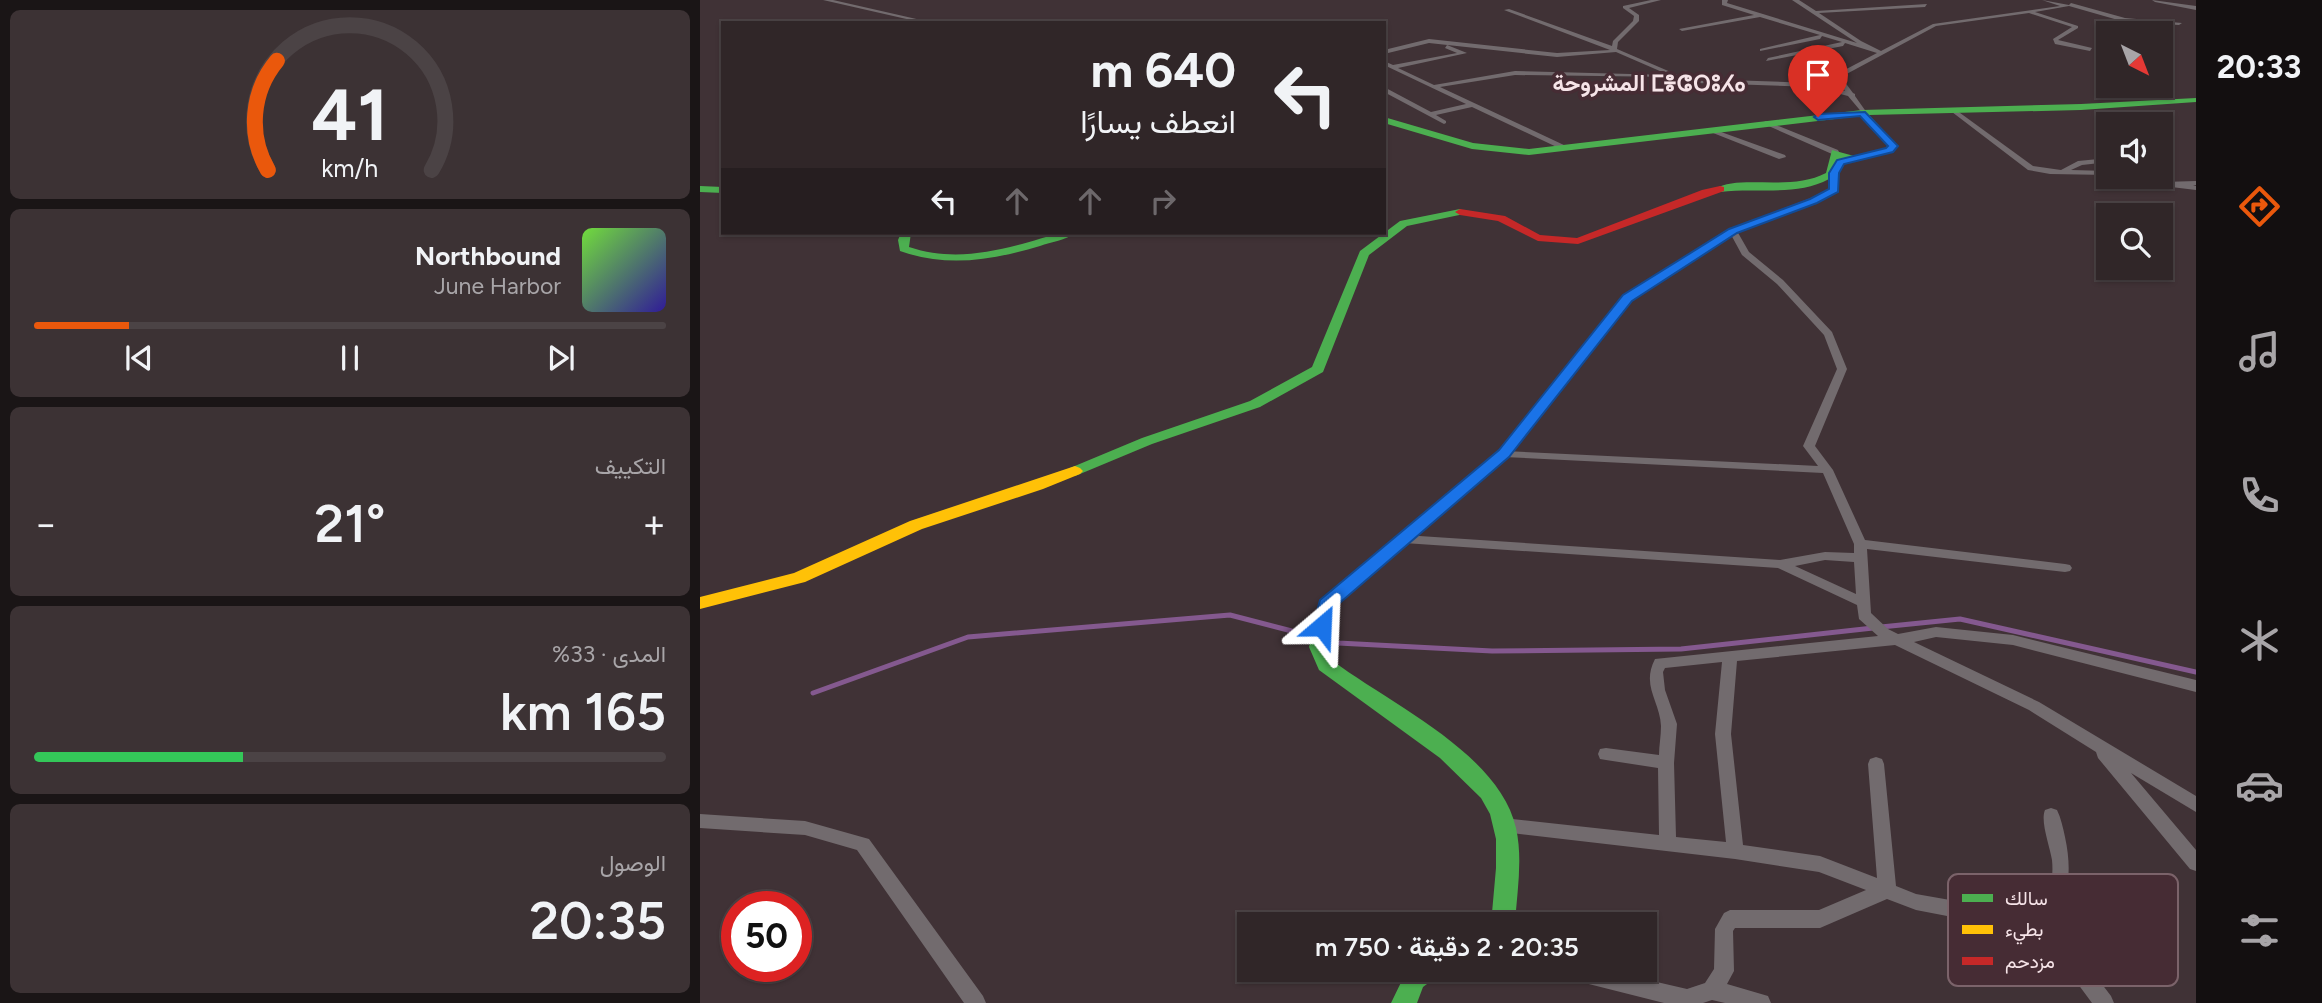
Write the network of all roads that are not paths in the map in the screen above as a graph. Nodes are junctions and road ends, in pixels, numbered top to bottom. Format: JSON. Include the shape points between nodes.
{"nodes":[{"id":1,"x":826,"y":0,"type":"edge"},
{"id":2,"x":1658,"y":0,"type":"edge"},
{"id":3,"x":1725,"y":0,"type":"edge"},
{"id":4,"x":1795,"y":0,"type":"edge"},
{"id":5,"x":1801,"y":0,"type":"edge"},
{"id":6,"x":2045,"y":0,"type":"edge"},
{"id":7,"x":2077,"y":0,"type":"edge"},
{"id":8,"x":2155,"y":0,"type":"edge"},
{"id":9,"x":1925,"y":5,"type":"dead end"},
{"id":10,"x":2069,"y":6,"type":"junction"},
{"id":11,"x":2196,"y":8,"type":"edge"},
{"id":12,"x":1507,"y":10,"type":"dead end"},
{"id":13,"x":1817,"y":12,"type":"junction"},
{"id":14,"x":2028,"y":12,"type":"junction"},
{"id":15,"x":1758,"y":16,"type":"junction"},
{"id":16,"x":923,"y":21,"type":"edge"},
{"id":17,"x":2179,"y":23,"type":"dead end"},
{"id":18,"x":1682,"y":29,"type":"dead end"},
{"id":19,"x":1823,"y":37,"type":"junction"},
{"id":20,"x":1429,"y":41,"type":"junction"},
{"id":21,"x":1846,"y":43,"type":"junction"},
{"id":22,"x":2090,"y":48,"type":"dead end"},
{"id":23,"x":1762,"y":50,"type":"dead end"},
{"id":24,"x":1614,"y":51,"type":"junction"},
{"id":25,"x":1386,"y":52,"type":"edge"},
{"id":26,"x":1882,"y":53,"type":"junction"},
{"id":27,"x":1768,"y":61,"type":"dead end"},
{"id":28,"x":1386,"y":64,"type":"edge"},
{"id":29,"x":1392,"y":67,"type":"junction"},
{"id":30,"x":1678,"y":77,"type":"junction"},
{"id":31,"x":1431,"y":87,"type":"junction"},
{"id":32,"x":1386,"y":90,"type":"edge"},
{"id":33,"x":1853,"y":95,"type":"junction"},
{"id":34,"x":2196,"y":100,"type":"edge"},
{"id":35,"x":1472,"y":106,"type":"junction"},
{"id":36,"x":1954,"y":111,"type":"junction"},
{"id":37,"x":1863,"y":113,"type":"junction"},
{"id":38,"x":1431,"y":114,"type":"junction"},
{"id":39,"x":1386,"y":121,"type":"edge"},
{"id":40,"x":1444,"y":122,"type":"dead end"},
{"id":41,"x":1766,"y":123,"type":"junction"},
{"id":42,"x":1710,"y":130,"type":"junction"},
{"id":43,"x":1563,"y":148,"type":"junction"},
{"id":44,"x":1835,"y":152,"type":"junction"},
{"id":45,"x":1782,"y":157,"type":"dead end"},
{"id":46,"x":1852,"y":158,"type":"junction"},
{"id":47,"x":2096,"y":161,"type":"edge"},
{"id":48,"x":2062,"y":172,"type":"junction"},
{"id":49,"x":2096,"y":173,"type":"edge"},
{"id":50,"x":2173,"y":179,"type":"edge"},
{"id":51,"x":2196,"y":183,"type":"edge"},
{"id":52,"x":700,"y":189,"type":"edge"},
{"id":53,"x":721,"y":190,"type":"edge"},
{"id":54,"x":1733,"y":231,"type":"junction"},
{"id":55,"x":905,"y":235,"type":"edge"},
{"id":56,"x":1062,"y":235,"type":"edge"},
{"id":57,"x":1504,"y":454,"type":"junction"},
{"id":58,"x":1827,"y":470,"type":"junction"},
{"id":59,"x":1404,"y":539,"type":"junction"},
{"id":60,"x":1860,"y":551,"type":"junction"},
{"id":61,"x":1780,"y":564,"type":"junction"},
{"id":62,"x":2065,"y":568,"type":"dead end"},
{"id":63,"x":700,"y":603,"type":"edge"},
{"id":64,"x":1863,"y":608,"type":"junction"},
{"id":65,"x":1889,"y":636,"type":"junction"},
{"id":66,"x":1730,"y":656,"type":"junction"},
{"id":67,"x":2196,"y":686,"type":"edge"},
{"id":68,"x":2098,"y":746,"type":"junction"},
{"id":69,"x":1606,"y":754,"type":"dead end"},
{"id":70,"x":1666,"y":763,"type":"junction"},
{"id":71,"x":1876,"y":764,"type":"dead end"},
{"id":72,"x":2196,"y":805,"type":"edge"},
{"id":73,"x":2051,"y":815,"type":"dead end"},
{"id":74,"x":700,"y":821,"type":"edge"},
{"id":75,"x":1503,"y":825,"type":"junction"},
{"id":76,"x":1668,"y":844,"type":"junction"},
{"id":77,"x":1735,"y":851,"type":"junction"},
{"id":78,"x":2196,"y":863,"type":"edge"},
{"id":79,"x":2061,"y":874,"type":"edge"},
{"id":80,"x":1887,"y":890,"type":"junction"},
{"id":81,"x":1948,"y":908,"type":"edge"},
{"id":82,"x":1503,"y":912,"type":"edge"},
{"id":83,"x":1412,"y":982,"type":"edge"},
{"id":84,"x":1617,"y":982,"type":"edge"},
{"id":85,"x":2091,"y":986,"type":"edge"},
{"id":86,"x":1712,"y":990,"type":"junction"},
{"id":87,"x":976,"y":1003,"type":"edge"},
{"id":88,"x":1404,"y":1003,"type":"edge"},
{"id":89,"x":1761,"y":1003,"type":"edge"},
{"id":90,"x":2104,"y":1003,"type":"edge"}],
"edges":[{"from":1,"to":16,"type":"street"},
{"from":2,"to":24,"type":"street","via":[[1625,7],[1637,16],[1636,21],[1615,42]]},
{"from":3,"to":15,"type":"street","via":[[1724,4]]},
{"from":4,"to":5,"type":"street"},
{"from":4,"to":13,"type":"street"},
{"from":6,"to":10,"type":"street"},
{"from":7,"to":10,"type":"street"},
{"from":8,"to":11,"type":"street"},
{"from":9,"to":13,"type":"street"},
{"from":10,"to":14,"type":"street"},
{"from":10,"to":17,"type":"street","via":[[2125,20]]},
{"from":12,"to":24,"type":"street"},
{"from":13,"to":26,"type":"street","via":[[1862,46]]},
{"from":14,"to":22,"type":"street","via":[[2076,27],[2055,40],[2057,43]]},
{"from":14,"to":26,"type":"street","via":[[1935,24]]},
{"from":15,"to":18,"type":"street"},
{"from":15,"to":19,"type":"street"},
{"from":19,"to":21,"type":"street"},
{"from":19,"to":23,"type":"street"},
{"from":20,"to":24,"type":"street","via":[[1557,55]]},
{"from":20,"to":25,"type":"street"},
{"from":20,"to":29,"type":"street","via":[[1464,53]]},
{"from":21,"to":26,"type":"street"},
{"from":21,"to":27,"type":"street"},
{"from":24,"to":30,"type":"street"},
{"from":26,"to":33,"type":"street","via":[[1837,76]]},
{"from":28,"to":29,"type":"street"},
{"from":29,"to":31,"type":"street"},
{"from":30,"to":31,"type":"street","via":[[1515,73]]},
{"from":30,"to":33,"type":"street","via":[[1813,85]]},
{"from":31,"to":35,"type":"street"},
{"from":32,"to":38,"type":"street"},
{"from":33,"to":37,"type":"street"},
{"from":34,"to":36,"type":"main road"},
{"from":35,"to":38,"type":"street"},
{"from":35,"to":43,"type":"street"},
{"from":36,"to":37,"type":"main road"},
{"from":36,"to":48,"type":"street","via":[[2031,168]]},
{"from":37,"to":41,"type":"main road"},
{"from":37,"to":46,"type":"main road","via":[[1893,146]]},
{"from":38,"to":40,"type":"street"},
{"from":39,"to":43,"type":"main road","via":[[1488,149],[1529,152]]},
{"from":41,"to":42,"type":"main road"},
{"from":41,"to":44,"type":"street"},
{"from":42,"to":43,"type":"main road"},
{"from":42,"to":45,"type":"street"},
{"from":44,"to":46,"type":"main road"},
{"from":44,"to":63,"type":"main road","via":[[1831,174],[1816,184],[1716,190],[1578,241],[1538,238],[1501,218],[1458,212],[1404,223],[1364,253],[1318,369],[1255,404],[1147,441],[1038,486],[916,525],[799,578]]},
{"from":46,"to":54,"type":"main road","via":[[1840,162],[1834,173],[1834,190]]},
{"from":47,"to":48,"type":"street"},
{"from":48,"to":49,"type":"street"},
{"from":50,"to":51,"type":"street"},
{"from":52,"to":53,"type":"main road"},
{"from":54,"to":57,"type":"main road","via":[[1627,298]]},
{"from":54,"to":58,"type":"street","via":[[1745,253],[1829,334],[1842,369],[1810,446]]},
{"from":55,"to":56,"type":"main road","via":[[904,249],[914,256],[949,259]]},
{"from":57,"to":58,"type":"street"},
{"from":57,"to":59,"type":"main road"},
{"from":58,"to":60,"type":"street"},
{"from":59,"to":61,"type":"street"},
{"from":59,"to":75,"type":"main road","via":[[1326,605],[1318,647],[1336,675],[1484,786]]},
{"from":60,"to":61,"type":"street"},
{"from":60,"to":62,"type":"street"},
{"from":60,"to":64,"type":"street"},
{"from":61,"to":64,"type":"street"},
{"from":64,"to":65,"type":"street"},
{"from":65,"to":66,"type":"street"},
{"from":65,"to":67,"type":"street","via":[[1936,632],[2013,640]]},
{"from":65,"to":68,"type":"street","via":[[2034,706]]},
{"from":66,"to":70,"type":"street","via":[[1660,663],[1658,690],[1669,724]]},
{"from":66,"to":77,"type":"street","via":[[1723,734]]},
{"from":68,"to":72,"type":"street"},
{"from":68,"to":78,"type":"street"},
{"from":69,"to":70,"type":"street"},
{"from":70,"to":76,"type":"street"},
{"from":71,"to":80,"type":"street"},
{"from":73,"to":79,"type":"street"},
{"from":74,"to":87,"type":"street","via":[[805,828],[863,844]]},
{"from":75,"to":76,"type":"street"},
{"from":75,"to":82,"type":"main road"},
{"from":76,"to":77,"type":"street"},
{"from":77,"to":80,"type":"street","via":[[1820,864]]},
{"from":80,"to":81,"type":"street"},
{"from":80,"to":86,"type":"street","via":[[1820,919],[1730,919],[1724,929],[1724,971]]},
{"from":83,"to":88,"type":"main road"},
{"from":84,"to":86,"type":"street","via":[[1687,999]]},
{"from":85,"to":90,"type":"street"},
{"from":86,"to":89,"type":"street"}]}
